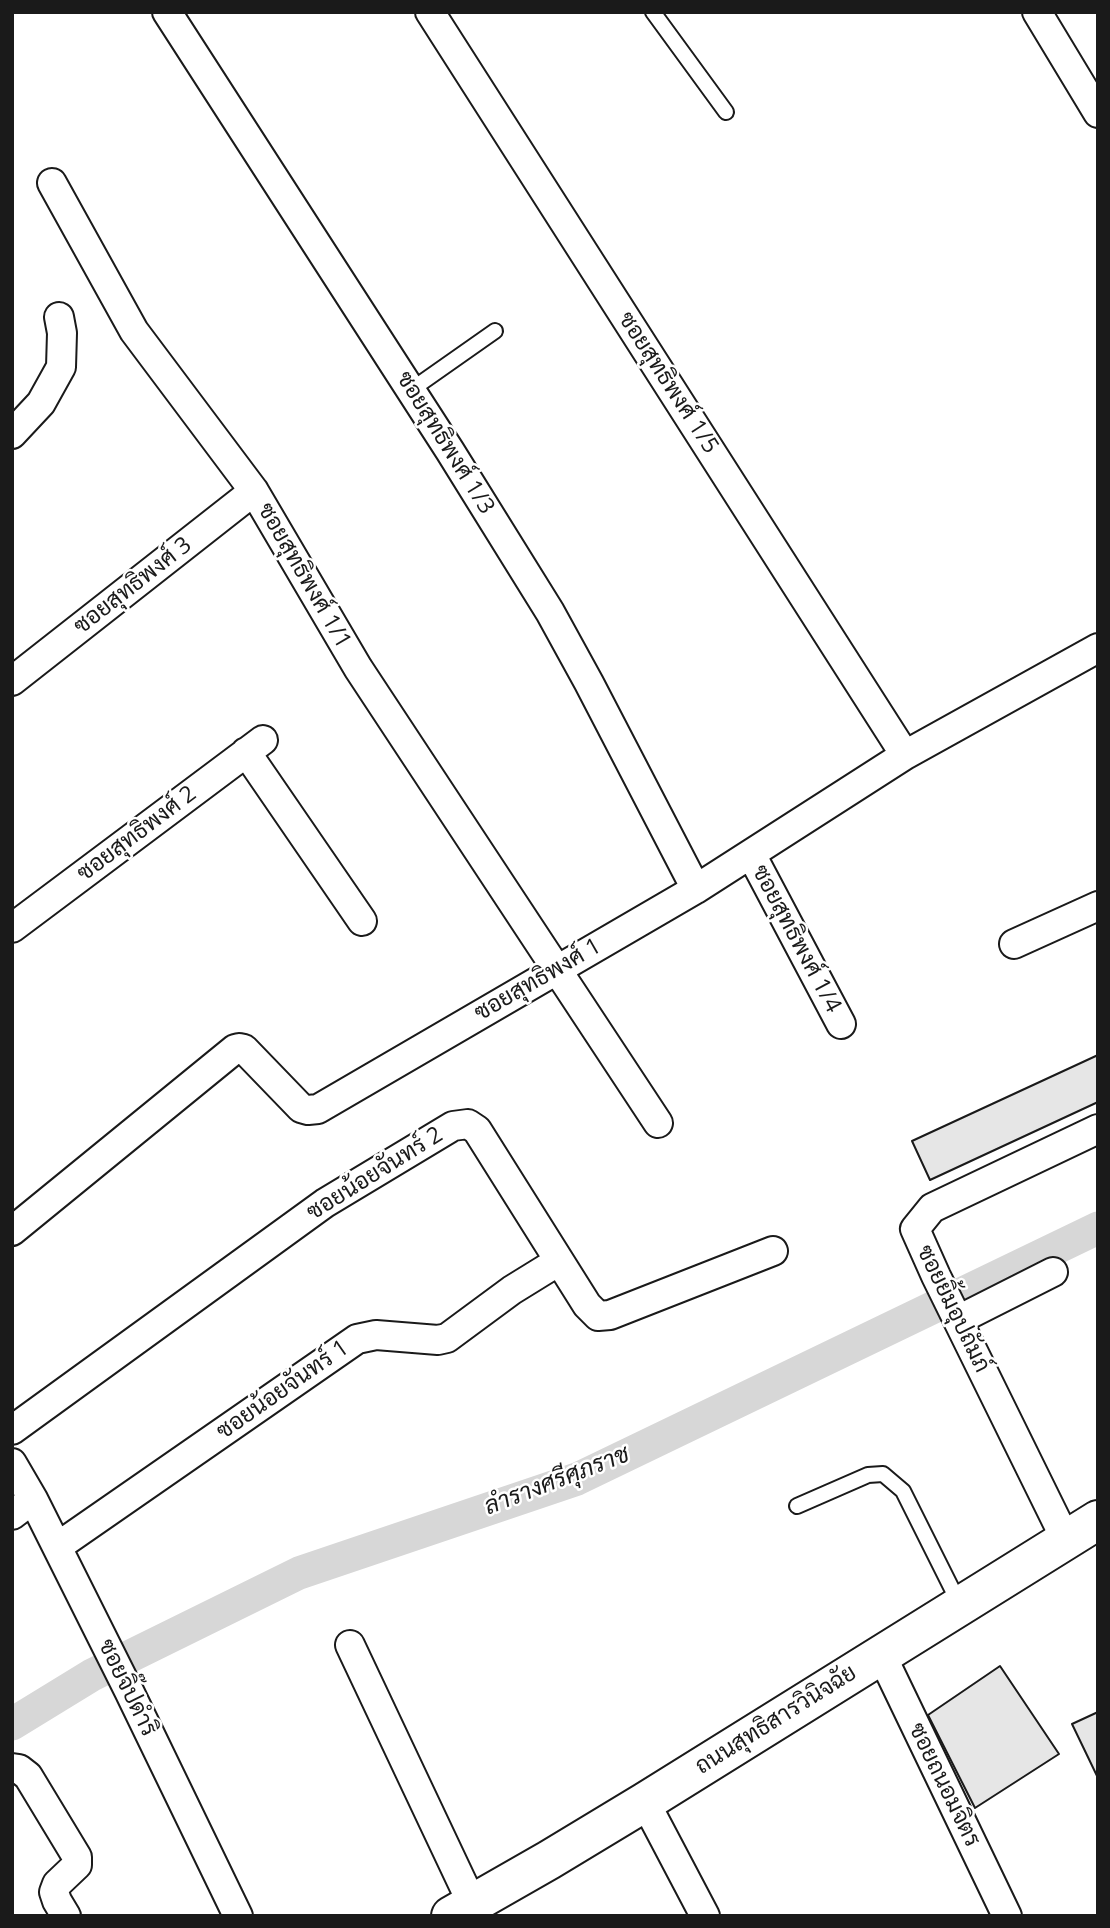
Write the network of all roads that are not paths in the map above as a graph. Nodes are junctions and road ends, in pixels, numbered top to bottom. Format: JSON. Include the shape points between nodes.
{"nodes":[{"id":1,"x":167,"y":12,"type":"edge"},
{"id":2,"x":430,"y":12,"type":"edge"},
{"id":3,"x":653,"y":12,"type":"edge"},
{"id":4,"x":1037,"y":12,"type":"edge"},
{"id":5,"x":726,"y":112,"type":"dead end"},
{"id":6,"x":1098,"y":113,"type":"edge"},
{"id":7,"x":52,"y":183,"type":"dead end"},
{"id":8,"x":60,"y":317,"type":"dead end"},
{"id":9,"x":495,"y":331,"type":"dead end"},
{"id":10,"x":411,"y":390,"type":"junction"},
{"id":11,"x":12,"y":434,"type":"edge"},
{"id":12,"x":254,"y":491,"type":"junction"},
{"id":13,"x":1098,"y":648,"type":"edge"},
{"id":14,"x":12,"y":681,"type":"edge"},
{"id":15,"x":905,"y":755,"type":"junction"},
{"id":16,"x":751,"y":854,"type":"junction"},
{"id":17,"x":696,"y":889,"type":"junction"},
{"id":18,"x":1094,"y":916,"type":"edge"},
{"id":19,"x":362,"y":921,"type":"dead end"},
{"id":20,"x":12,"y":928,"type":"edge"},
{"id":21,"x":1014,"y":944,"type":"dead end"},
{"id":22,"x":557,"y":968,"type":"junction"},
{"id":23,"x":841,"y":1024,"type":"dead end"},
{"id":24,"x":658,"y":1123,"type":"dead end"},
{"id":25,"x":1098,"y":1129,"type":"edge"},
{"id":26,"x":12,"y":1231,"type":"edge"},
{"id":27,"x":773,"y":1251,"type":"dead end"},
{"id":28,"x":559,"y":1261,"type":"junction"},
{"id":29,"x":1053,"y":1272,"type":"dead end"},
{"id":30,"x":956,"y":1316,"type":"junction"},
{"id":31,"x":12,"y":1430,"type":"edge"},
{"id":32,"x":12,"y":1463,"type":"edge"},
{"id":33,"x":797,"y":1506,"type":"dead end"},
{"id":34,"x":23,"y":1507,"type":"edge"},
{"id":35,"x":1098,"y":1520,"type":"edge"},
{"id":36,"x":1066,"y":1540,"type":"junction"},
{"id":37,"x":57,"y":1548,"type":"junction"},
{"id":38,"x":960,"y":1605,"type":"junction"},
{"id":39,"x":350,"y":1646,"type":"dead end"},
{"id":40,"x":881,"y":1654,"type":"junction"},
{"id":41,"x":12,"y":1768,"type":"edge"},
{"id":42,"x":645,"y":1802,"type":"junction"},
{"id":43,"x":467,"y":1912,"type":"edge"},
{"id":44,"x":66,"y":1916,"type":"edge"},
{"id":45,"x":238,"y":1916,"type":"edge"},
{"id":46,"x":705,"y":1916,"type":"edge"},
{"id":47,"x":1007,"y":1916,"type":"edge"}],
"edges":[{"from":1,"to":10,"type":"street","name":"ซอยสุทธิพงศ์ 1/3"},
{"from":2,"to":15,"type":"street","name":"ซอยสุทธิพงศ์ 1/5"},
{"from":3,"to":5,"type":"lane"},
{"from":4,"to":6,"type":"street"},
{"from":7,"to":12,"type":"street","name":"ซอยสุทธิพงศ์ 1/1","via":[[134,331]]},
{"from":8,"to":11,"type":"street","via":[[61,367],[41,403]]},
{"from":9,"to":10,"type":"lane"},
{"from":10,"to":17,"type":"street","name":"ซอยสุทธิพงศ์ 1/3","via":[[550,612]]},
{"from":12,"to":14,"type":"street","name":"ซอยสุทธิพงศ์ 3"},
{"from":12,"to":22,"type":"street","name":"ซอยสุทธิพงศ์ 1/1","via":[[358,668]]},
{"from":13,"to":15,"type":"street","name":"ซอยสุทธิพงศ์ 1"},
{"from":15,"to":16,"type":"street","name":"ซอยสุทธิพงศ์ 1"},
{"from":16,"to":17,"type":"street","name":"ซอยสุทธิพงศ์ 1"},
{"from":16,"to":23,"type":"street","name":"ซอยสุทธิพงศ์ 1/4"},
{"from":17,"to":22,"type":"street","name":"ซอยสุทธิพงศ์ 1"},
{"from":18,"to":21,"type":"street"},
{"from":19,"to":20,"type":"street","name":"ซอยสุทธิพงศ์ 2","via":[[255,746]]},
{"from":22,"to":24,"type":"street","name":"ซอยสุทธิพงศ์ 1/1"},
{"from":22,"to":26,"type":"street","name":"ซอยสุทธิพงศ์ 1","via":[[318,1109],[302,1108],[244,1049],[234,1049]]},
{"from":25,"to":30,"type":"street","name":"ซอยยิ้มอุปถัมภ์","via":[[932,1208],[915,1229]]},
{"from":27,"to":28,"type":"street","name":"ซอยน้อยจันทร์ 2","via":[[598,1316]]},
{"from":28,"to":31,"type":"street","name":"ซอยน้อยจันทร์ 2","via":[[477,1130],[468,1124],[453,1126],[325,1203]]},
{"from":28,"to":37,"type":"street","name":"ซอยน้อยจันทร์ 1","via":[[447,1338],[376,1335],[358,1339]]},
{"from":29,"to":30,"type":"street"},
{"from":30,"to":36,"type":"street","name":"ซอยยิ้มอุปถัมภ์"},
{"from":32,"to":34,"type":"street","name":"ซอยจิ๊ปดำริ"},
{"from":33,"to":38,"type":"lane","via":[[869,1475],[883,1474],[902,1491]]},
{"from":34,"to":37,"type":"street","name":"ซอยจิ๊ปดำริ"},
{"from":35,"to":36,"type":"main road","name":"ถนนสุทธิสารวินิจฉัย"},
{"from":36,"to":38,"type":"main road","name":"ถนนสุทธิสารวินิจฉัย"},
{"from":37,"to":45,"type":"street","name":"ซอยจิ๊ปดำริ"},
{"from":38,"to":40,"type":"main road","name":"ถนนสุทธิสารวินิจฉัย"},
{"from":39,"to":43,"type":"street"},
{"from":40,"to":42,"type":"main road","name":"ถนนสุทธิสารวินิจฉัย"},
{"from":40,"to":47,"type":"street","name":"ซอยถนอมจิตร"},
{"from":41,"to":44,"type":"street","via":[[28,1776],[78,1857],[77,1866],[54,1892]]},
{"from":42,"to":43,"type":"main road","name":"ถนนสุทธิสารวินิจฉัย"},
{"from":42,"to":46,"type":"street"}]}
